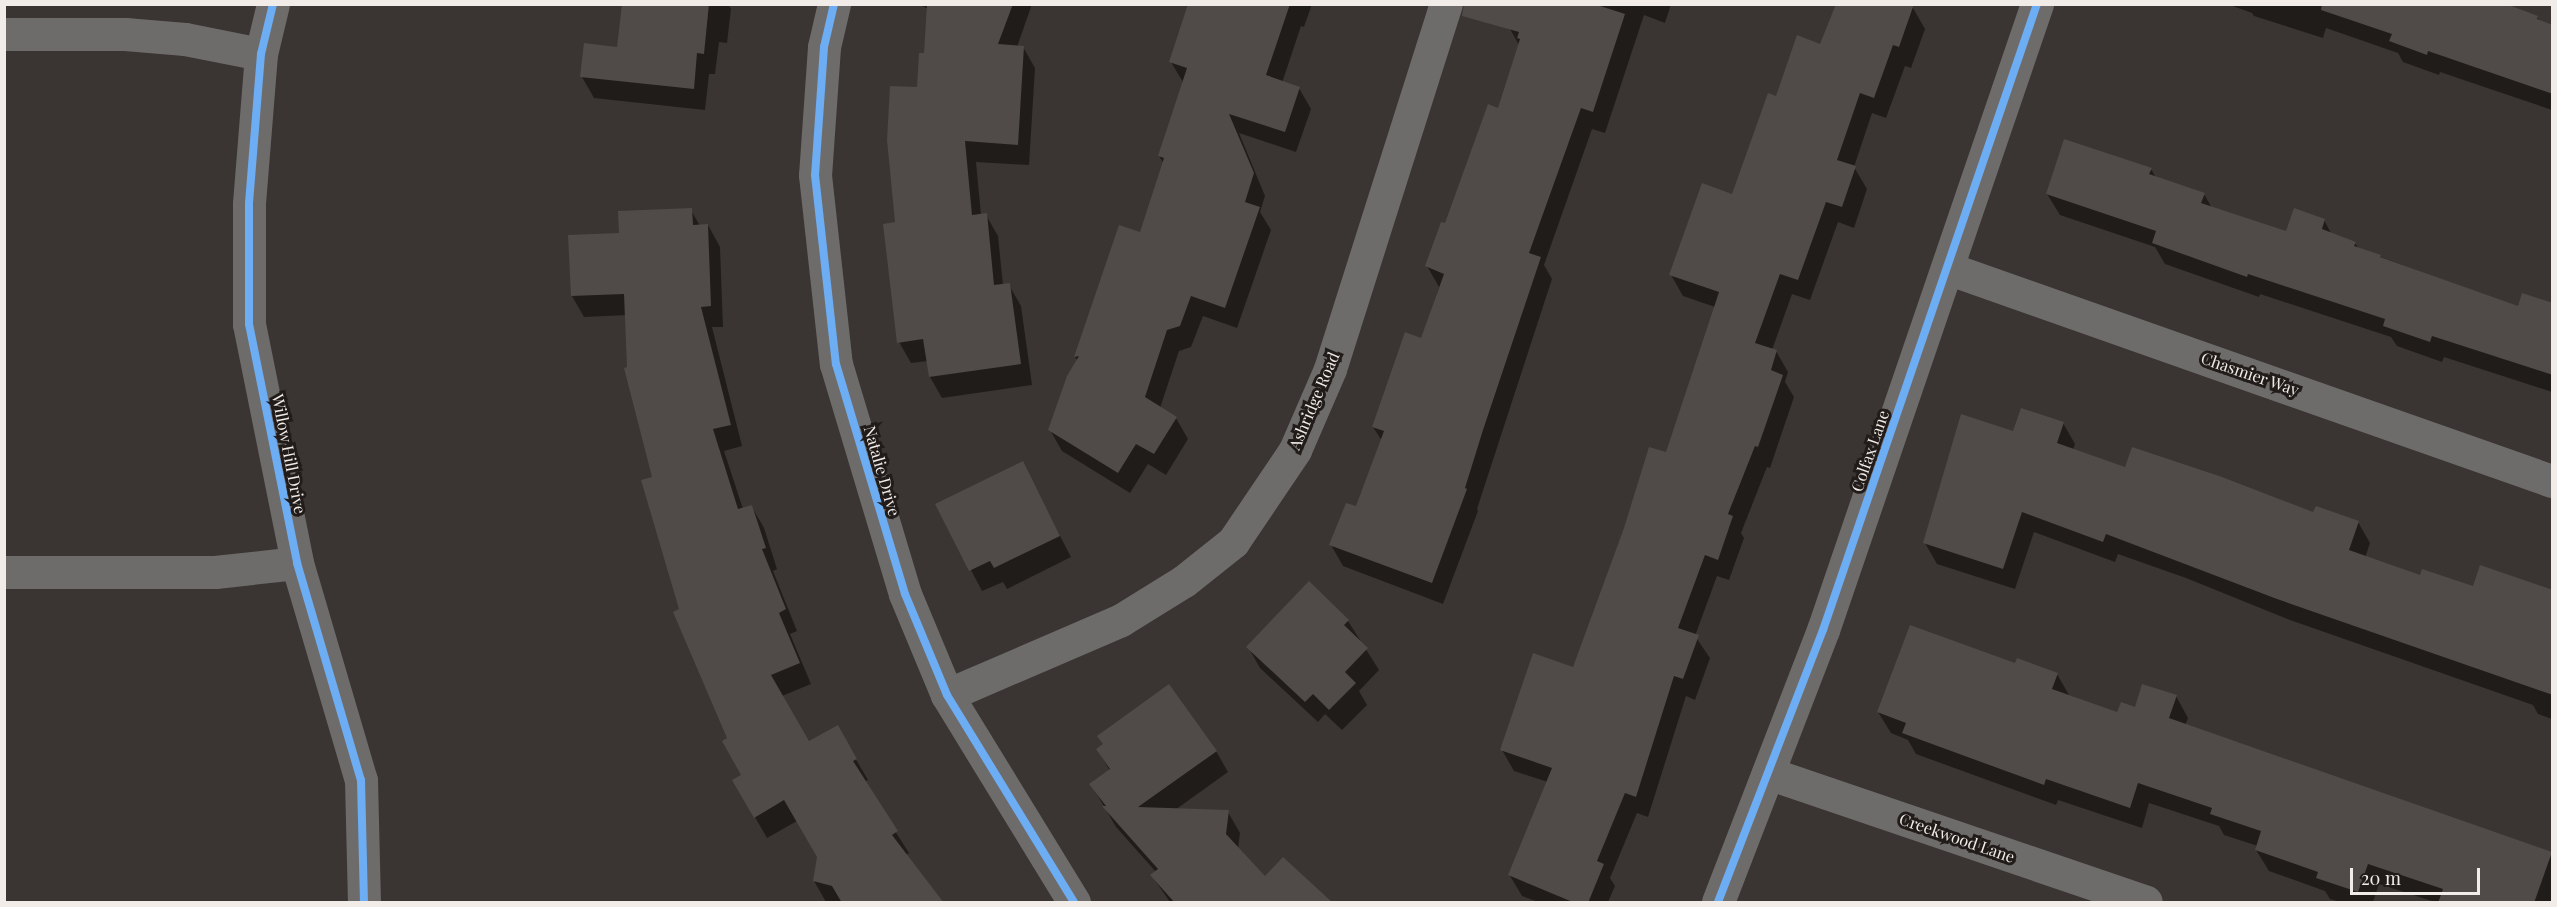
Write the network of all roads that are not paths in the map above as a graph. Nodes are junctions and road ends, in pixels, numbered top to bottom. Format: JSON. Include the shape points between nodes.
{"nodes":[{"id":1,"x":273,"y":4,"type":"edge"},
{"id":2,"x":834,"y":4,"type":"edge"},
{"id":3,"x":1446,"y":4,"type":"edge"},
{"id":4,"x":2037,"y":4,"type":"edge"},
{"id":5,"x":4,"y":34,"type":"edge"},
{"id":6,"x":261,"y":54,"type":"junction"},
{"id":7,"x":1947,"y":268,"type":"junction"},
{"id":8,"x":2553,"y":481,"type":"edge"},
{"id":9,"x":297,"y":563,"type":"junction"},
{"id":10,"x":4,"y":572,"type":"edge"},
{"id":11,"x":947,"y":695,"type":"junction"},
{"id":12,"x":1767,"y":773,"type":"junction"},
{"id":13,"x":364,"y":903,"type":"edge"},
{"id":14,"x":1074,"y":903,"type":"edge"},
{"id":15,"x":1718,"y":903,"type":"edge"},
{"id":16,"x":2146,"y":903,"type":"edge"}],
"edges":[{"from":1,"to":6,"type":"street","name":"Willow Hill Drive"},
{"from":2,"to":11,"type":"street","name":"Natalie Drive","via":[[824,47],[814,175],[836,364],[905,594]]},
{"from":3,"to":11,"type":"street","name":"Ashridge Road","via":[[1330,369],[1295,450],[1233,542],[1184,581],[1121,620]]},
{"from":4,"to":7,"type":"street","name":"Colfax Lane"},
{"from":5,"to":6,"type":"street","via":[[125,34],[185,39]]},
{"from":6,"to":9,"type":"street","name":"Willow Hill Drive","via":[[249,204],[249,324]]},
{"from":7,"to":8,"type":"street","name":"Chasmier Way"},
{"from":7,"to":12,"type":"street","name":"Colfax Lane","via":[[1823,630]]},
{"from":9,"to":10,"type":"street","via":[[214,572]]},
{"from":9,"to":13,"type":"street","name":"Willow Hill Drive","via":[[362,780]]},
{"from":11,"to":14,"type":"street","name":"Natalie Drive"},
{"from":12,"to":15,"type":"street","name":"Colfax Lane"},
{"from":12,"to":16,"type":"street","name":"Creekwood Lane"}]}
